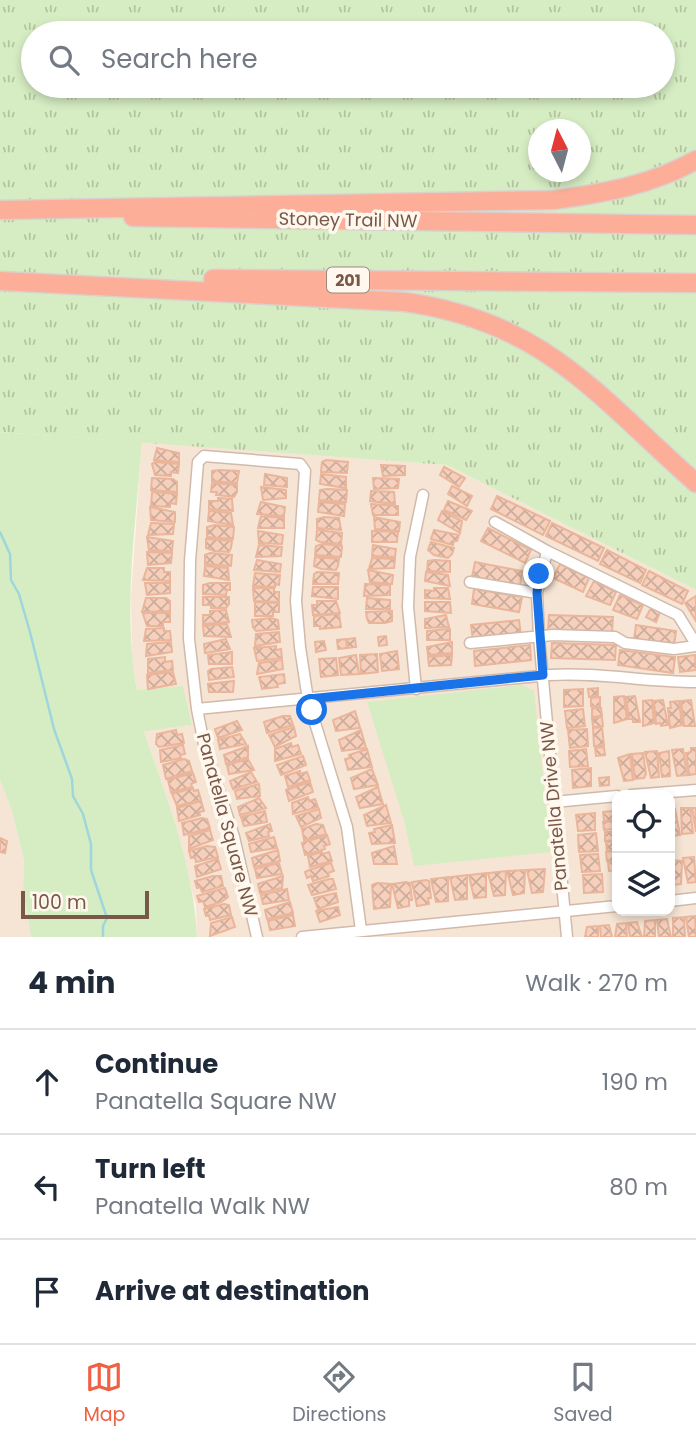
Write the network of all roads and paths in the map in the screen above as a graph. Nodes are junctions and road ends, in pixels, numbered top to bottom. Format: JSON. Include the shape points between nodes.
{"nodes":[{"id":1,"x":696,"y":160,"type":"edge"},
{"id":2,"x":0,"y":212,"type":"edge"},
{"id":3,"x":696,"y":215,"type":"edge"},
{"id":4,"x":509,"y":223,"type":"junction"},
{"id":5,"x":696,"y":225,"type":"edge"},
{"id":6,"x":0,"y":279,"type":"edge"},
{"id":7,"x":696,"y":283,"type":"edge"},
{"id":8,"x":661,"y":453,"type":"junction"},
{"id":9,"x":696,"y":483,"type":"edge"},
{"id":10,"x":423,"y":495,"type":"dead end"},
{"id":11,"x":696,"y":498,"type":"edge"},
{"id":12,"x":495,"y":522,"type":"dead end"},
{"id":13,"x":547,"y":551,"type":"junction"},
{"id":14,"x":470,"y":582,"type":"dead end"},
{"id":15,"x":537,"y":593,"type":"junction"},
{"id":16,"x":539,"y":637,"type":"junction"},
{"id":17,"x":470,"y":643,"type":"dead end"},
{"id":18,"x":696,"y":645,"type":"edge"},
{"id":19,"x":543,"y":675,"type":"junction"},
{"id":20,"x":696,"y":682,"type":"edge"},
{"id":21,"x":416,"y":689,"type":"junction"},
{"id":22,"x":309,"y":699,"type":"junction"},
{"id":23,"x":197,"y":709,"type":"junction"},
{"id":24,"x":696,"y":790,"type":"edge"},
{"id":25,"x":675,"y":792,"type":"edge"},
{"id":26,"x":612,"y":796,"type":"edge"},
{"id":27,"x":554,"y":802,"type":"junction"},
{"id":28,"x":696,"y":898,"type":"edge"},
{"id":29,"x":675,"y":900,"type":"edge"},
{"id":30,"x":612,"y":907,"type":"edge"},
{"id":31,"x":564,"y":912,"type":"junction"},
{"id":32,"x":361,"y":930,"type":"junction"},
{"id":33,"x":257,"y":937,"type":"edge"},
{"id":34,"x":302,"y":937,"type":"edge"},
{"id":35,"x":567,"y":937,"type":"edge"}],
"edges":[{"from":1,"to":2,"type":"highway","via":[[626,188],[554,200]]},
{"from":2,"to":4,"type":"highway","name":"Stoney Trail NW"},
{"from":3,"to":4,"type":"highway"},
{"from":4,"to":5,"type":"highway","name":"Stoney Trail NW"},
{"from":6,"to":7,"type":"highway","number":"201"},
{"from":6,"to":8,"type":"highway","via":[[436,307],[482,320],[544,350],[604,396]]},
{"from":8,"to":9,"type":"highway"},
{"from":8,"to":11,"type":"highway"},
{"from":10,"to":21,"type":"street","via":[[410,557],[408,607]]},
{"from":12,"to":13,"type":"street"},
{"from":13,"to":15,"type":"street","name":"Panatella Drive NW"},
{"from":13,"to":18,"type":"street","via":[[678,615]]},
{"from":14,"to":15,"type":"street"},
{"from":15,"to":16,"type":"street","name":"Panatella Drive NW"},
{"from":16,"to":17,"type":"street"},
{"from":16,"to":18,"type":"street","via":[[615,637],[625,643],[674,649]]},
{"from":16,"to":19,"type":"street","name":"Panatella Drive NW"},
{"from":19,"to":20,"type":"street","name":"Panatella Square NW","via":[[591,673],[647,682]]},
{"from":19,"to":21,"type":"street","name":"Panatella Square NW"},
{"from":19,"to":27,"type":"street","name":"Panatella Drive NW"},
{"from":21,"to":22,"type":"street","name":"Panatella Square NW"},
{"from":22,"to":23,"type":"street","name":"Panatella Square NW"},
{"from":22,"to":23,"type":"street","via":[[296,601],[306,471],[300,464],[204,456],[198,462],[190,561],[189,639]]},
{"from":22,"to":32,"type":"street","via":[[347,827]]},
{"from":23,"to":33,"type":"street","name":"Panatella Square NW"},
{"from":24,"to":25,"type":"street"},
{"from":26,"to":27,"type":"street"},
{"from":27,"to":31,"type":"street","name":"Panatella Drive NW"},
{"from":28,"to":29,"type":"street"},
{"from":30,"to":31,"type":"street"},
{"from":31,"to":32,"type":"street"},
{"from":31,"to":35,"type":"street","name":"Panatella Drive NW"},
{"from":32,"to":34,"type":"street"}]}
